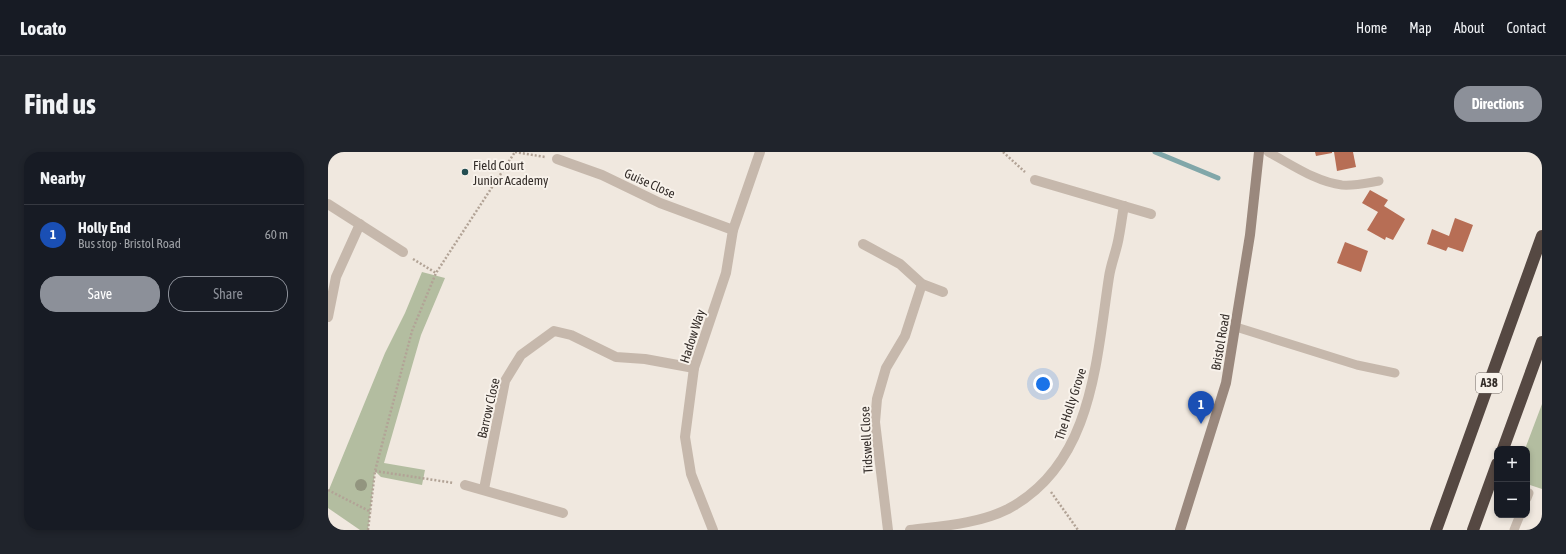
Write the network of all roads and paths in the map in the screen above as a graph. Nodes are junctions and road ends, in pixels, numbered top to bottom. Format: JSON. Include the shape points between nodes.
{"nodes":[{"id":1,"x":515,"y":152,"type":"edge"},
{"id":2,"x":760,"y":152,"type":"edge"},
{"id":3,"x":1003,"y":152,"type":"edge"},
{"id":4,"x":1260,"y":152,"type":"edge"},
{"id":5,"x":1268,"y":152,"type":"edge"},
{"id":6,"x":558,"y":158,"type":"joint"},
{"id":7,"x":1035,"y":180,"type":"joint"},
{"id":8,"x":1379,"y":181,"type":"dead end"},
{"id":9,"x":328,"y":204,"type":"edge"},
{"id":10,"x":1124,"y":206,"type":"junction"},
{"id":11,"x":1151,"y":214,"type":"dead end"},
{"id":12,"x":360,"y":224,"type":"junction"},
{"id":13,"x":733,"y":230,"type":"junction"},
{"id":14,"x":1542,"y":236,"type":"edge"},
{"id":15,"x":863,"y":244,"type":"dead end"},
{"id":16,"x":402,"y":252,"type":"joint"},
{"id":17,"x":436,"y":273,"type":"junction"},
{"id":18,"x":922,"y":284,"type":"junction"},
{"id":19,"x":943,"y":292,"type":"dead end"},
{"id":20,"x":328,"y":317,"type":"edge"},
{"id":21,"x":1236,"y":327,"type":"junction"},
{"id":22,"x":1542,"y":342,"type":"edge"},
{"id":23,"x":694,"y":368,"type":"junction"},
{"id":24,"x":1395,"y":373,"type":"dead end"},
{"id":25,"x":1504,"y":446,"type":"edge"},
{"id":26,"x":375,"y":471,"type":"junction"},
{"id":27,"x":1494,"y":472,"type":"edge"},
{"id":28,"x":1044,"y":482,"type":"junction"},
{"id":29,"x":465,"y":485,"type":"joint"},
{"id":30,"x":484,"y":489,"type":"junction"},
{"id":31,"x":328,"y":490,"type":"edge"},
{"id":32,"x":371,"y":512,"type":"junction"},
{"id":33,"x":563,"y":513,"type":"dead end"},
{"id":34,"x":1519,"y":518,"type":"edge"},
{"id":35,"x":368,"y":530,"type":"edge"},
{"id":36,"x":713,"y":530,"type":"edge"},
{"id":37,"x":888,"y":530,"type":"edge"},
{"id":38,"x":910,"y":530,"type":"edge"},
{"id":39,"x":1078,"y":530,"type":"edge"},
{"id":40,"x":1180,"y":530,"type":"edge"},
{"id":41,"x":1436,"y":530,"type":"edge"},
{"id":42,"x":1473,"y":530,"type":"edge"},
{"id":43,"x":1514,"y":530,"type":"edge"}],
"edges":[{"from":1,"to":6,"type":"path"},
{"from":1,"to":17,"type":"path"},
{"from":2,"to":13,"type":"street","name":"Hadow Way"},
{"from":3,"to":7,"type":"path"},
{"from":4,"to":21,"type":"main road","name":"Bristol Road"},
{"from":5,"to":8,"type":"lane","via":[[1319,179],[1357,185]]},
{"from":6,"to":13,"type":"street","name":"Guise Close","via":[[602,175],[660,203]]},
{"from":7,"to":10,"type":"street"},
{"from":9,"to":12,"type":"street"},
{"from":10,"to":11,"type":"street"},
{"from":10,"to":28,"type":"street","name":"The Holly Grove","via":[[1110,269],[1095,368],[1081,421],[1068,452]]},
{"from":12,"to":16,"type":"street"},
{"from":12,"to":20,"type":"street","via":[[336,277]]},
{"from":13,"to":23,"type":"street","name":"Hadow Way","via":[[726,273]]},
{"from":14,"to":41,"type":"highway","number":"A38"},
{"from":15,"to":18,"type":"street","via":[[900,264]]},
{"from":16,"to":17,"type":"path"},
{"from":17,"to":26,"type":"path","via":[[412,331]]},
{"from":18,"to":19,"type":"street"},
{"from":18,"to":37,"type":"street","name":"Tidswell Close","via":[[905,336],[886,368],[877,399],[875,422]]},
{"from":21,"to":24,"type":"lane","via":[[1357,365]]},
{"from":21,"to":40,"type":"main road","name":"Bristol Road","via":[[1226,383]]},
{"from":22,"to":25,"type":"highway"},
{"from":23,"to":30,"type":"street","name":"Barrow Close","via":[[645,359],[616,357],[571,335],[554,331],[521,354],[505,380]]},
{"from":23,"to":36,"type":"street","name":"Hadow Way","via":[[685,437],[691,474]]},
{"from":26,"to":29,"type":"path"},
{"from":26,"to":32,"type":"path"},
{"from":27,"to":42,"type":"highway"},
{"from":28,"to":38,"type":"street","name":"The Holly Grove","via":[[1029,496],[986,517],[964,523]]},
{"from":28,"to":39,"type":"path"},
{"from":29,"to":30,"type":"street"},
{"from":30,"to":33,"type":"street"},
{"from":31,"to":32,"type":"path"},
{"from":32,"to":35,"type":"path"},
{"from":34,"to":43,"type":"lane"}]}
